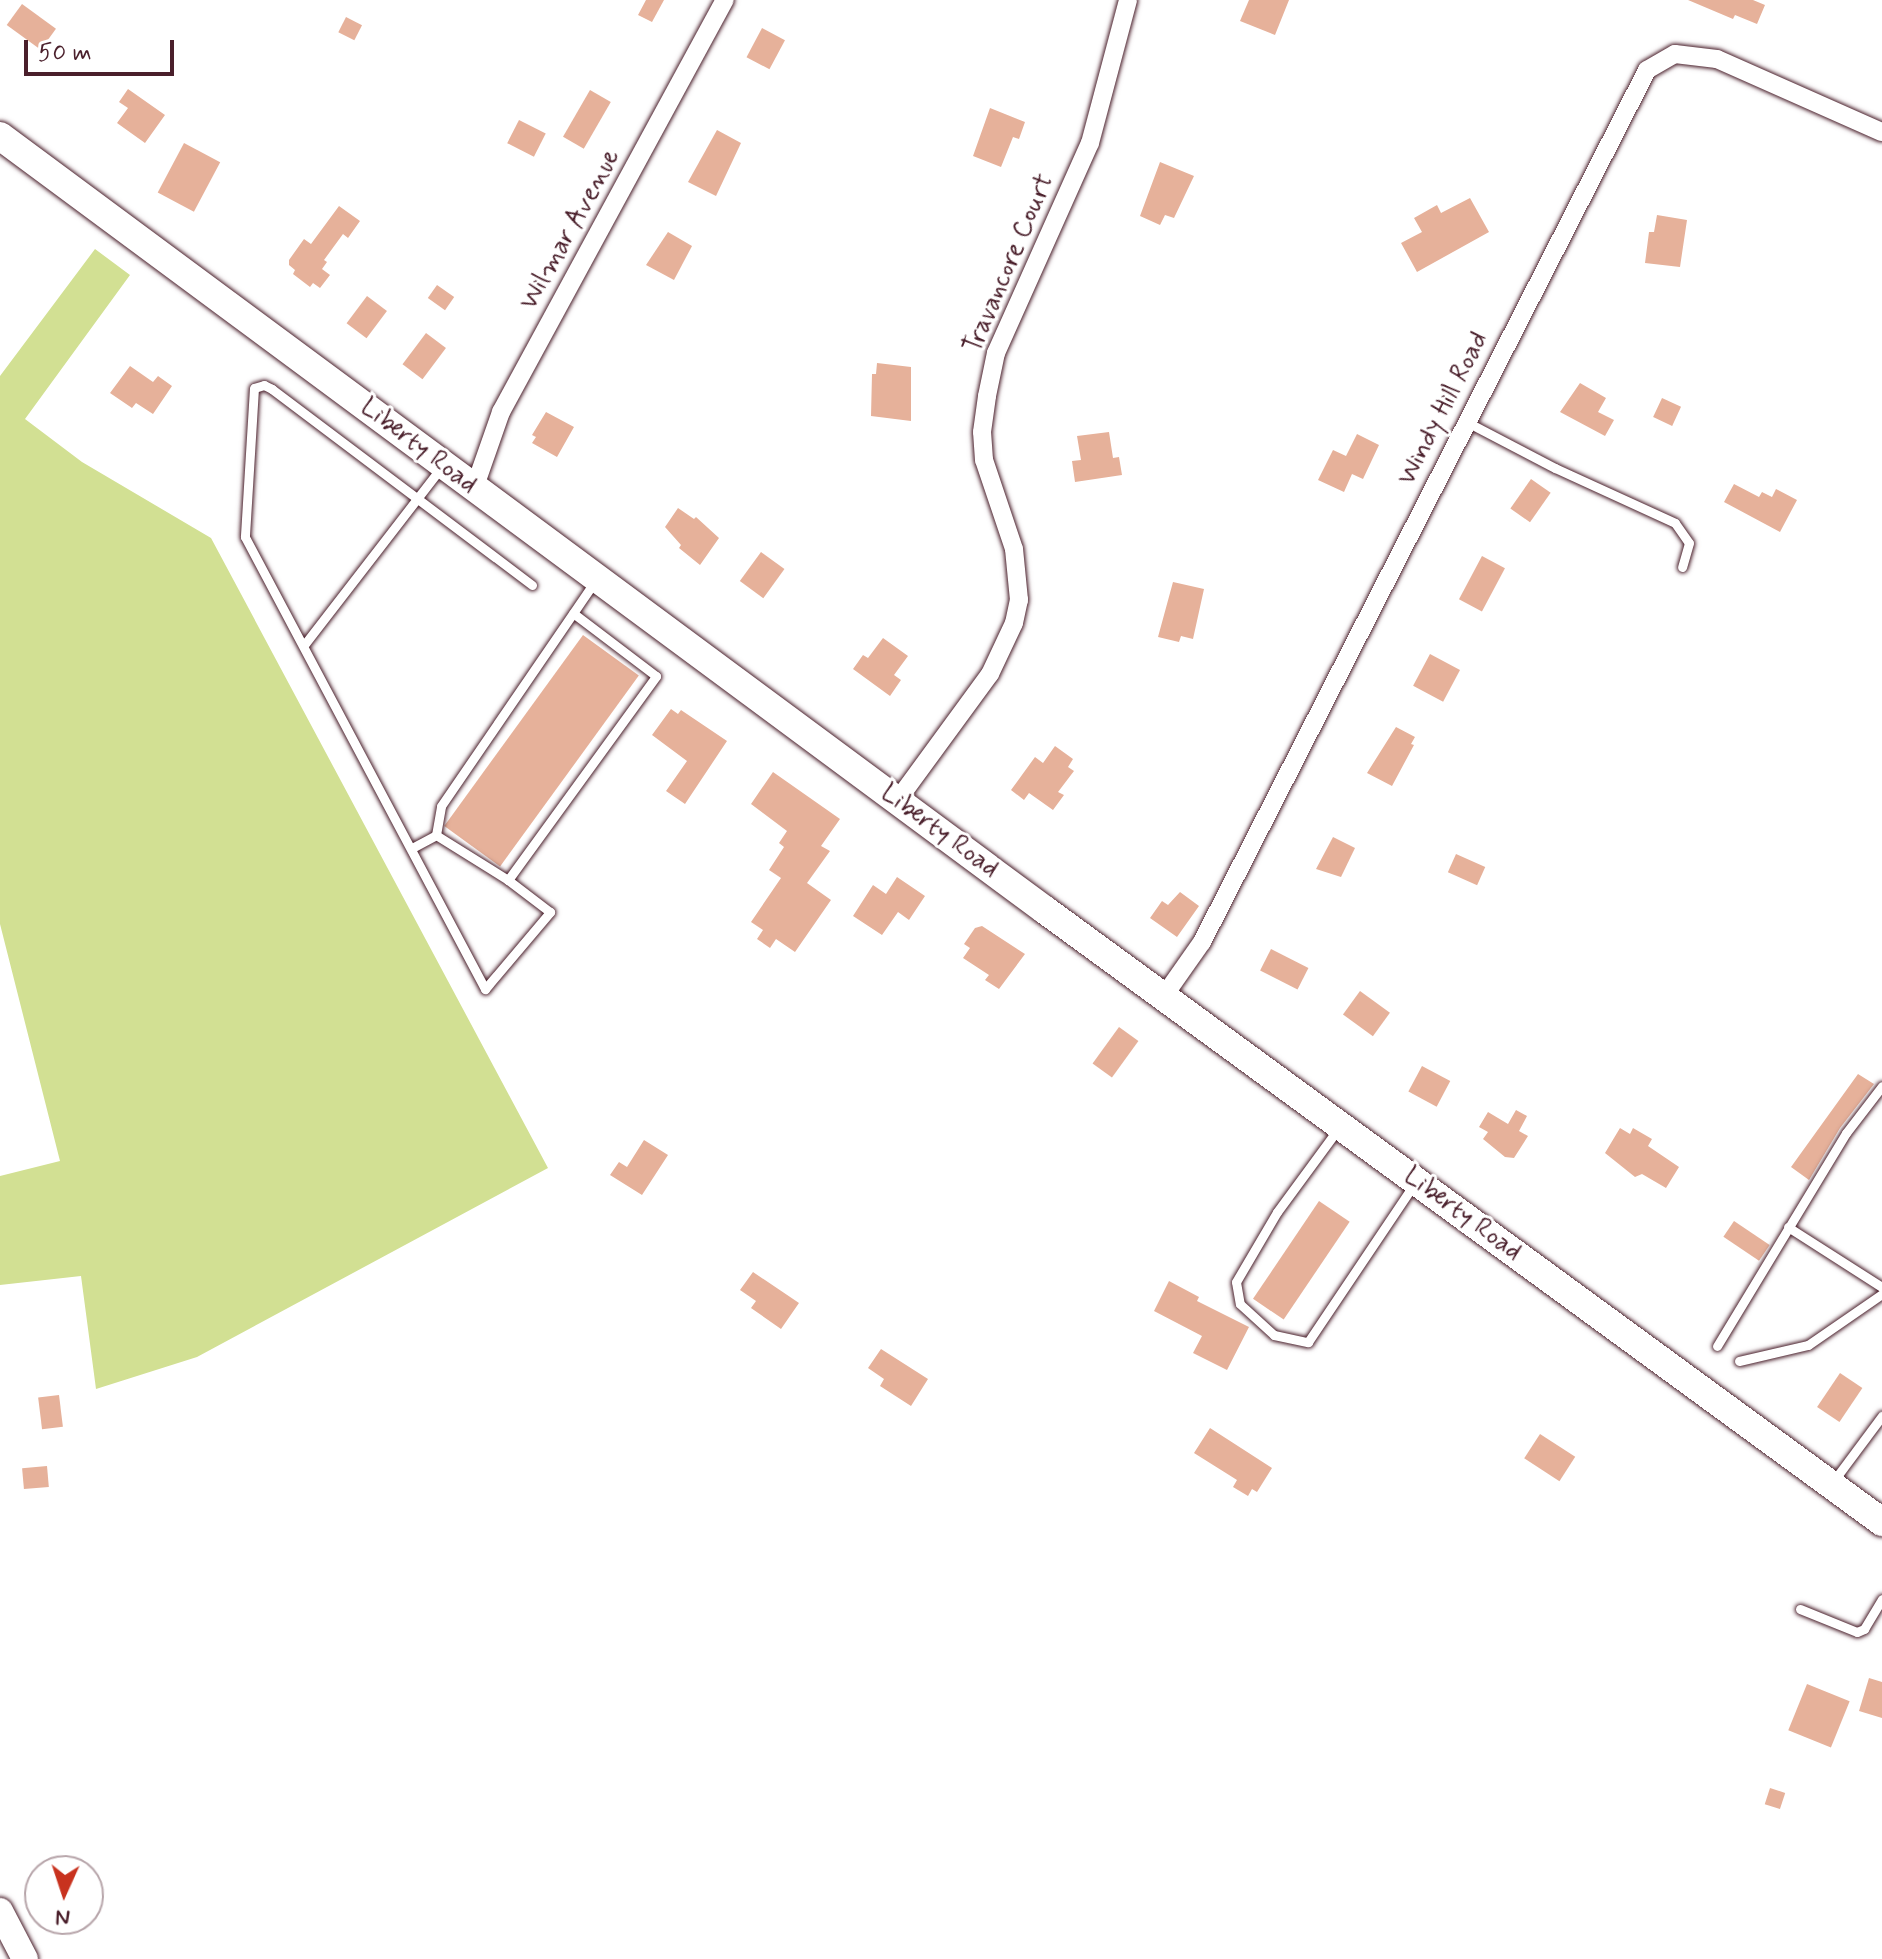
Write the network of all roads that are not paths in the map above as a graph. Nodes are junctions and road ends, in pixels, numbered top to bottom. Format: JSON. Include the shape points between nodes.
{"nodes":[{"id":1,"x":725,"y":0,"type":"edge"},
{"id":2,"x":1128,"y":0,"type":"edge"},
{"id":3,"x":1882,"y":132,"type":"edge"},
{"id":4,"x":0,"y":136,"type":"edge"},
{"id":5,"x":1467,"y":422,"type":"junction"},
{"id":6,"x":443,"y":465,"type":"junction"},
{"id":7,"x":474,"y":489,"type":"junction"},
{"id":8,"x":417,"y":498,"type":"junction"},
{"id":9,"x":1682,"y":567,"type":"dead end"},
{"id":10,"x":597,"y":579,"type":"junction"},
{"id":11,"x":532,"y":585,"type":"dead end"},
{"id":12,"x":573,"y":613,"type":"junction"},
{"id":13,"x":304,"y":645,"type":"junction"},
{"id":14,"x":897,"y":801,"type":"junction"},
{"id":15,"x":436,"y":835,"type":"junction"},
{"id":16,"x":412,"y":848,"type":"junction"},
{"id":17,"x":508,"y":880,"type":"junction"},
{"id":18,"x":1164,"y":996,"type":"junction"},
{"id":19,"x":1882,"y":1086,"type":"edge"},
{"id":20,"x":1340,"y":1126,"type":"junction"},
{"id":21,"x":1416,"y":1181,"type":"junction"},
{"id":22,"x":1788,"y":1227,"type":"junction"},
{"id":23,"x":1882,"y":1287,"type":"edge"},
{"id":24,"x":1882,"y":1294,"type":"edge"},
{"id":25,"x":1717,"y":1346,"type":"dead end"},
{"id":26,"x":1739,"y":1361,"type":"dead end"},
{"id":27,"x":1882,"y":1416,"type":"edge"},
{"id":28,"x":1830,"y":1485,"type":"junction"},
{"id":29,"x":1882,"y":1522,"type":"edge"},
{"id":30,"x":1882,"y":1599,"type":"edge"},
{"id":31,"x":1800,"y":1609,"type":"dead end"},
{"id":32,"x":0,"y":1911,"type":"edge"},
{"id":33,"x":25,"y":1959,"type":"edge"}],
"edges":[{"from":1,"to":7,"type":"street","name":"Wilmar Avenue","via":[[501,412]]},
{"from":2,"to":14,"type":"street","name":"Travancore Court","via":[[1090,143],[996,353],[987,396],[984,460],[1014,549],[1019,600],[1014,623],[990,674]]},
{"from":3,"to":5,"type":"street","name":"Windy Hill Road","via":[[1717,59],[1675,54],[1660,59],[1647,70]]},
{"from":4,"to":6,"type":"main road","name":"Liberty Road"},
{"from":5,"to":9,"type":"lane","via":[[1675,523],[1689,543]]},
{"from":5,"to":18,"type":"street","name":"Windy Hill Road","via":[[1202,942]]},
{"from":6,"to":7,"type":"main road","name":"Liberty Road"},
{"from":6,"to":8,"type":"lane"},
{"from":7,"to":10,"type":"main road","name":"Liberty Road"},
{"from":8,"to":11,"type":"lane"},
{"from":8,"to":13,"type":"lane"},
{"from":8,"to":13,"type":"lane","via":[[272,389],[254,388],[245,537]]},
{"from":10,"to":12,"type":"lane"},
{"from":10,"to":14,"type":"main road","name":"Liberty Road"},
{"from":12,"to":15,"type":"lane","via":[[441,806]]},
{"from":12,"to":17,"type":"lane","via":[[656,676]]},
{"from":13,"to":16,"type":"lane"},
{"from":14,"to":18,"type":"main road","name":"Liberty Road"},
{"from":15,"to":16,"type":"lane"},
{"from":15,"to":17,"type":"lane"},
{"from":16,"to":17,"type":"lane","via":[[485,989],[550,912]]},
{"from":18,"to":20,"type":"main road","name":"Liberty Road"},
{"from":19,"to":22,"type":"lane"},
{"from":20,"to":21,"type":"main road","name":"Liberty Road"},
{"from":20,"to":21,"type":"lane","via":[[1277,1212],[1236,1282],[1240,1304],[1274,1335],[1308,1342]]},
{"from":21,"to":28,"type":"main road","name":"Liberty Road"},
{"from":22,"to":23,"type":"lane"},
{"from":22,"to":25,"type":"lane"},
{"from":24,"to":26,"type":"lane","via":[[1808,1345]]},
{"from":27,"to":28,"type":"lane"},
{"from":28,"to":29,"type":"main road","name":"Liberty Road"},
{"from":30,"to":31,"type":"lane","via":[[1857,1632]]},
{"from":32,"to":33,"type":"street"}]}
